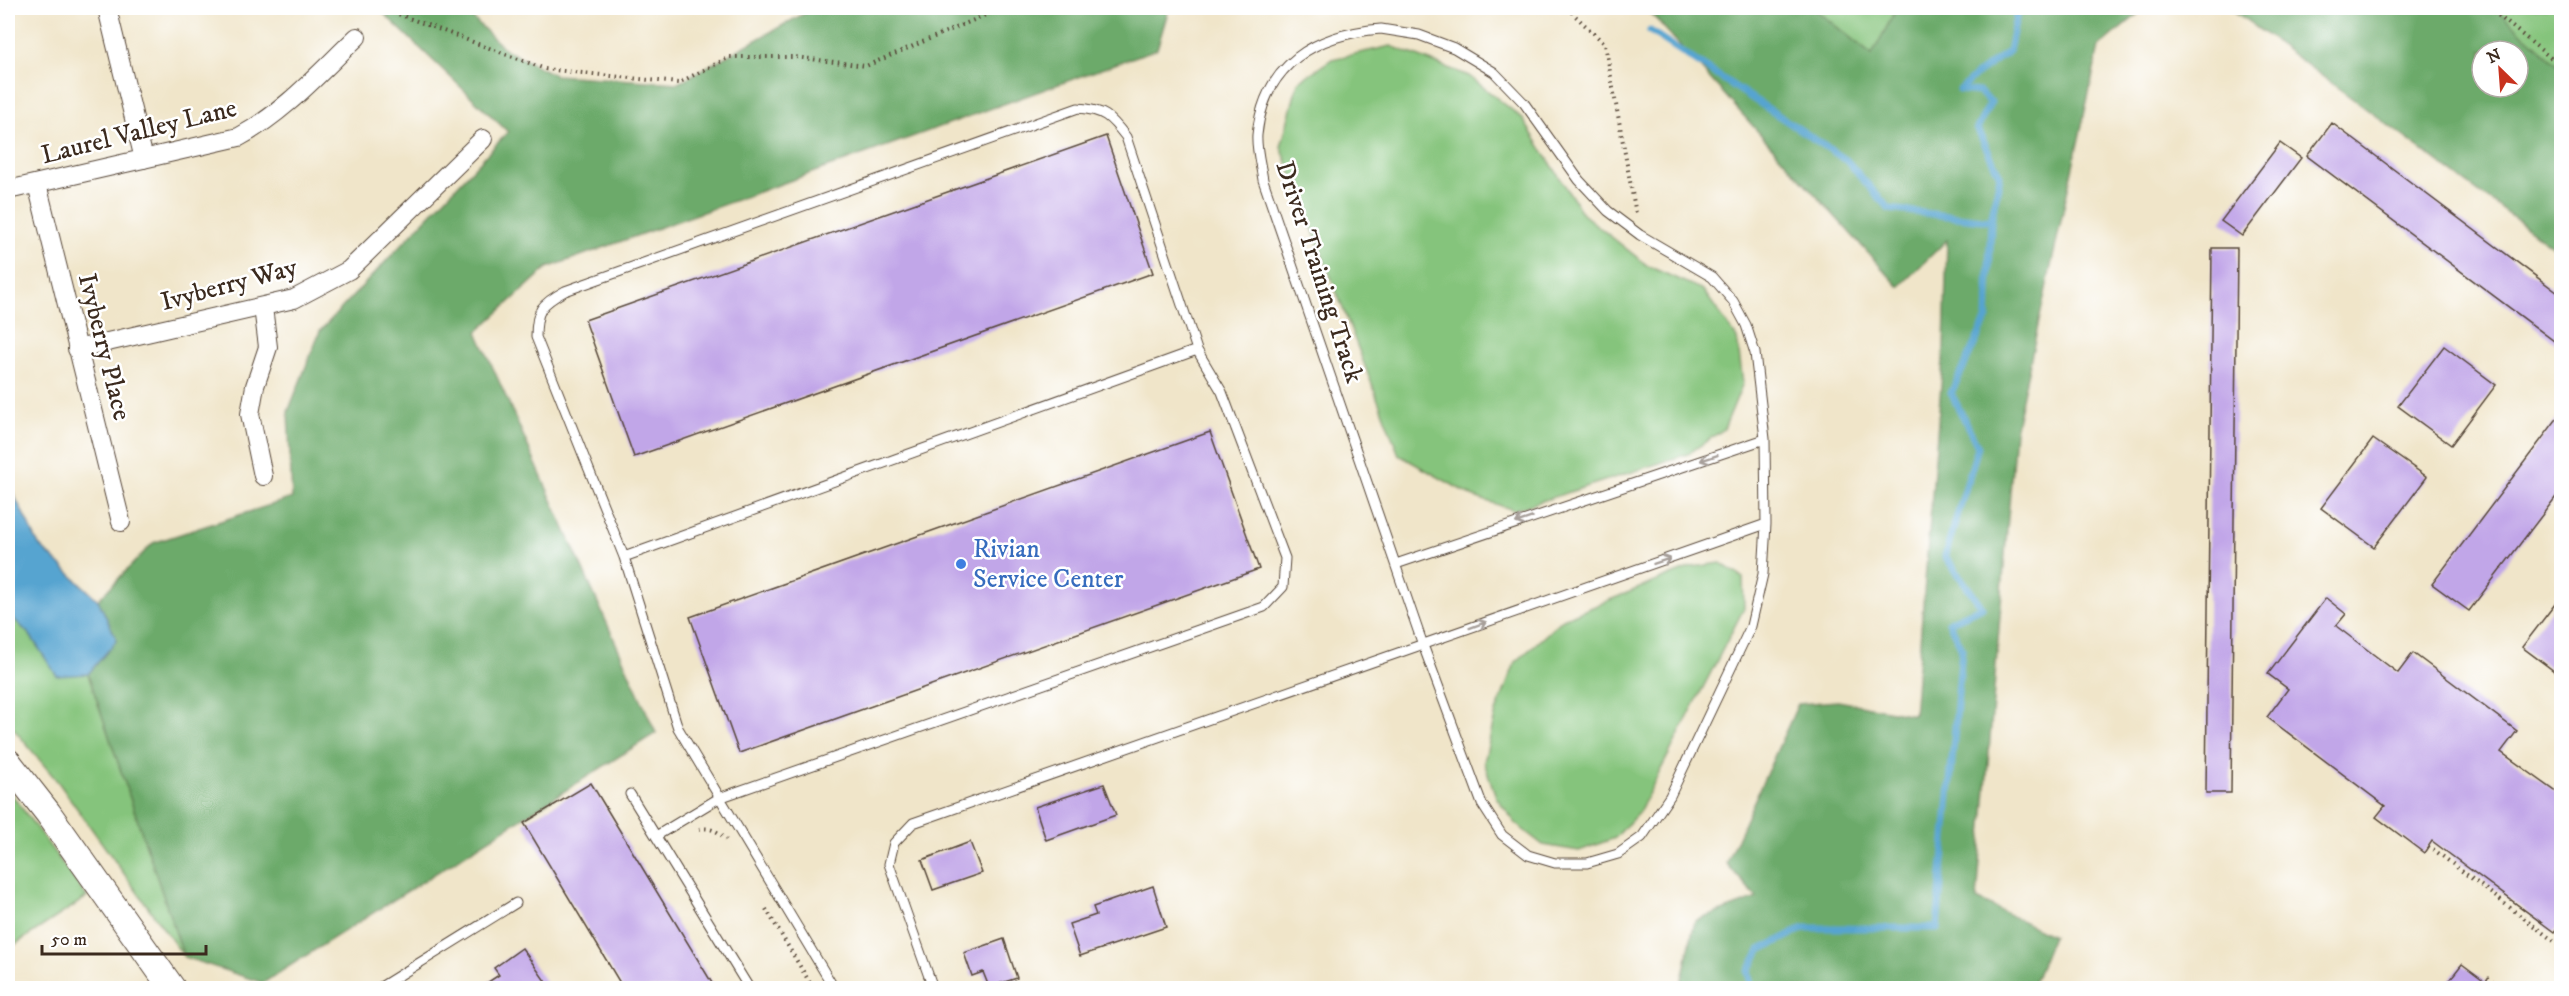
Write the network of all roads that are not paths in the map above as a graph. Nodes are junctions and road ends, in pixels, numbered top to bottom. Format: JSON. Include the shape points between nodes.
{"nodes":[{"id":1,"x":107,"y":8,"type":"edge"},
{"id":2,"x":357,"y":37,"type":"dead end"},
{"id":3,"x":483,"y":139,"type":"dead end"},
{"id":4,"x":144,"y":159,"type":"junction"},
{"id":5,"x":38,"y":184,"type":"junction"},
{"id":6,"x":8,"y":190,"type":"edge"},
{"id":7,"x":263,"y":307,"type":"junction"},
{"id":8,"x":77,"y":349,"type":"junction"},
{"id":9,"x":1197,"y":350,"type":"junction"},
{"id":10,"x":1765,"y":439,"type":"junction"},
{"id":11,"x":263,"y":476,"type":"dead end"},
{"id":12,"x":121,"y":522,"type":"dead end"},
{"id":13,"x":1766,"y":524,"type":"junction"},
{"id":14,"x":624,"y":556,"type":"junction"},
{"id":15,"x":1396,"y":564,"type":"junction"},
{"id":16,"x":1423,"y":645,"type":"junction"},
{"id":17,"x":8,"y":762,"type":"edge"},
{"id":18,"x":630,"y":794,"type":"dead end"},
{"id":19,"x":719,"y":798,"type":"junction"},
{"id":20,"x":656,"y":836,"type":"junction"},
{"id":21,"x":516,"y":903,"type":"dead end"},
{"id":22,"x":172,"y":988,"type":"edge"},
{"id":23,"x":379,"y":988,"type":"edge"},
{"id":24,"x":749,"y":988,"type":"edge"},
{"id":25,"x":834,"y":988,"type":"edge"},
{"id":26,"x":933,"y":988,"type":"edge"}],
"edges":[{"from":1,"to":4,"type":"street"},
{"from":2,"to":4,"type":"street","name":"Laurel Valley Lane","via":[[262,124],[239,137]]},
{"from":3,"to":7,"type":"street","name":"Ivyberry Way","via":[[349,270],[294,299]]},
{"from":4,"to":5,"type":"street","name":"Laurel Valley Lane"},
{"from":5,"to":6,"type":"street","name":"Laurel Valley Lane"},
{"from":5,"to":8,"type":"street","name":"Ivyberry Place"},
{"from":7,"to":8,"type":"street","name":"Ivyberry Way"},
{"from":7,"to":11,"type":"street","via":[[268,347],[250,414]]},
{"from":8,"to":12,"type":"street","name":"Ivyberry Place"},
{"from":9,"to":14,"type":"lane"},
{"from":9,"to":14,"type":"lane","via":[[1126,137],[1112,119],[1097,110],[1078,108],[576,286],[547,300],[536,316],[536,337]]},
{"from":9,"to":19,"type":"lane","via":[[1222,392],[1285,558],[1283,587],[1264,607]]},
{"from":10,"to":13,"type":"lane","name":"Driver Training Track"},
{"from":10,"to":15,"type":"lane","one_way":true},
{"from":10,"to":15,"type":"lane","name":"Driver Training Track","via":[[1755,353],[1746,325],[1733,301],[1712,277],[1640,235],[1608,211],[1579,180],[1524,103],[1494,72],[1454,48],[1419,34],[1381,29],[1354,31],[1317,44],[1279,73],[1264,104],[1257,136],[1263,180]]},
{"from":16,"to":13,"type":"lane","one_way":true},
{"from":13,"to":16,"type":"lane","name":"Driver Training Track","via":[[1763,574],[1751,626],[1670,796],[1642,837],[1618,854],[1587,863],[1555,863],[1528,855],[1502,835],[1482,804]]},
{"from":14,"to":19,"type":"lane","via":[[678,728]]},
{"from":15,"to":16,"type":"lane","name":"Driver Training Track"},
{"from":16,"to":26,"type":"lane","via":[[913,823],[894,843],[889,864]]},
{"from":17,"to":22,"type":"main road"},
{"from":18,"to":20,"type":"lane"},
{"from":19,"to":20,"type":"lane"},
{"from":19,"to":25,"type":"lane"},
{"from":20,"to":24,"type":"lane"},
{"from":21,"to":23,"type":"lane"}]}
